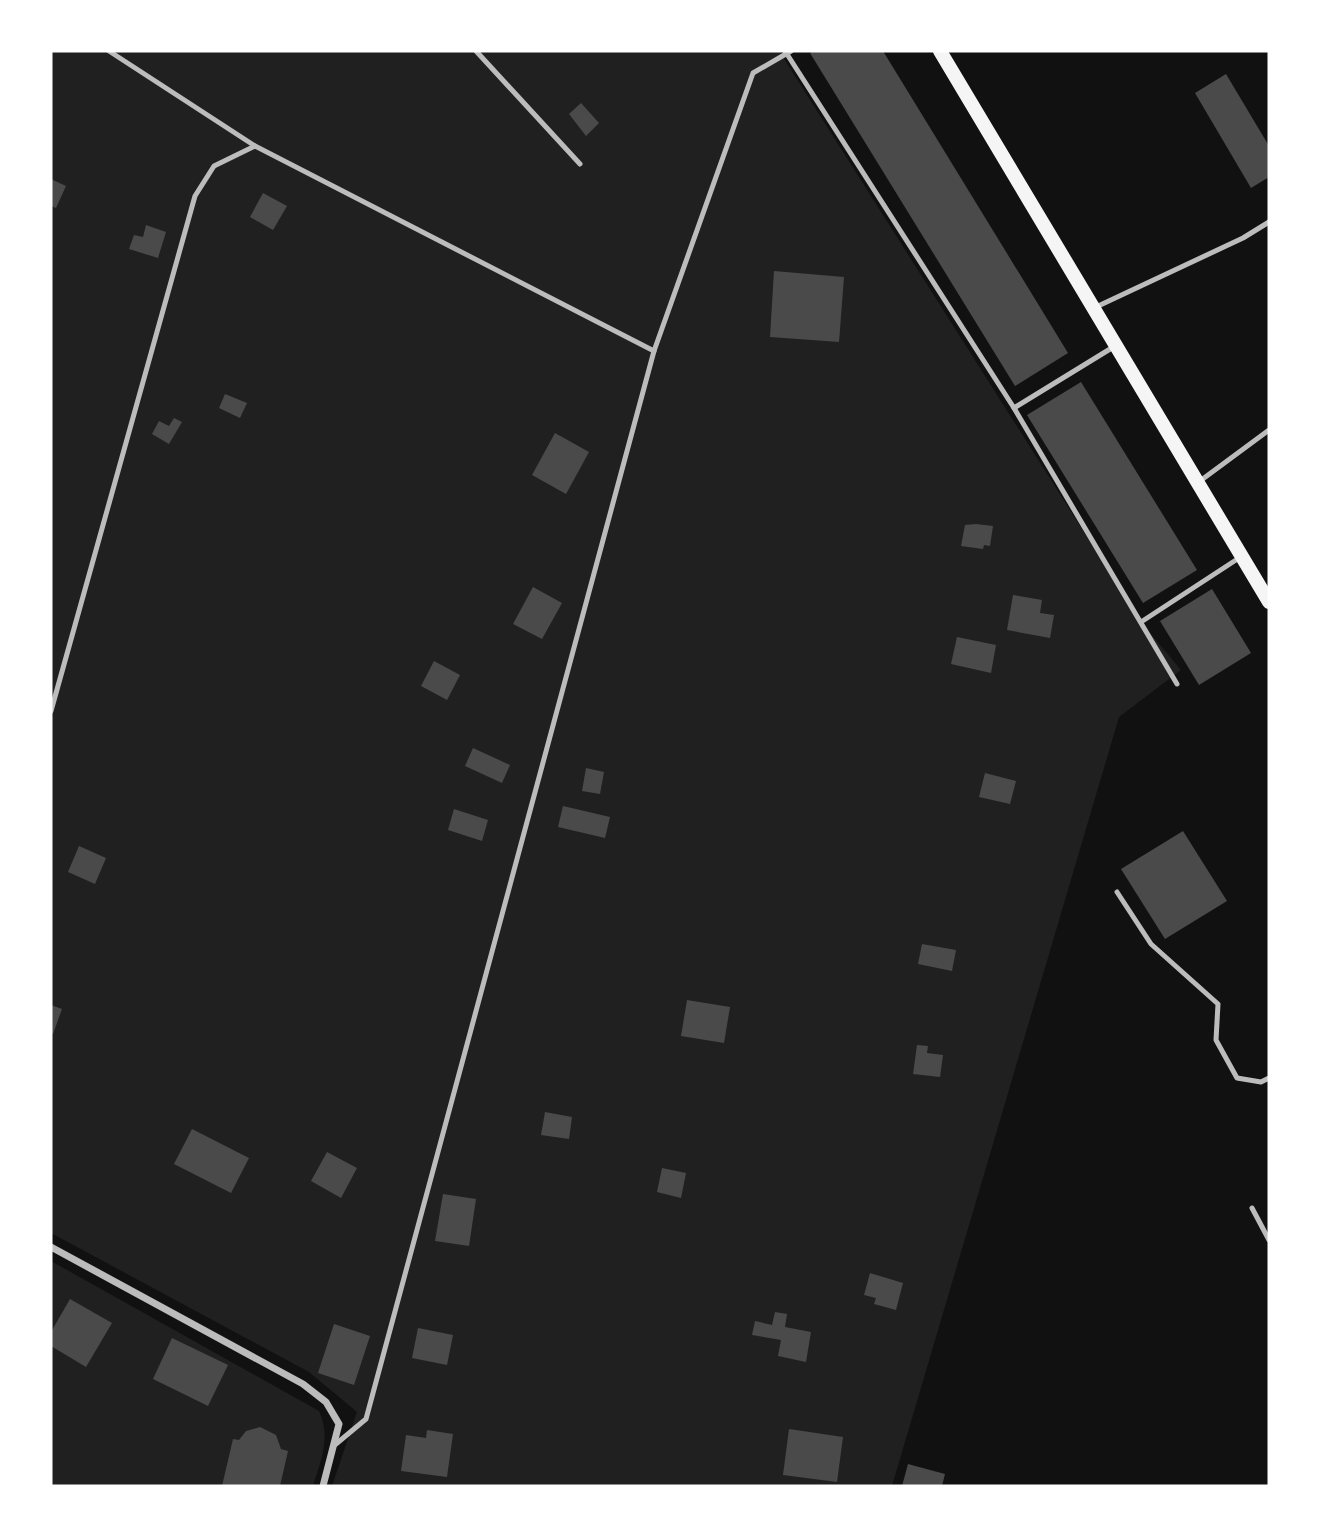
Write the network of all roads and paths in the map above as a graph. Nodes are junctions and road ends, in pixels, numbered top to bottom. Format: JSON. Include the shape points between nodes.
{"nodes":[{"id":1,"x":109,"y":51,"type":"edge"},
{"id":2,"x":476,"y":51,"type":"edge"},
{"id":3,"x":940,"y":51,"type":"edge"},
{"id":4,"x":788,"y":52,"type":"edge"},
{"id":5,"x":255,"y":146,"type":"junction"},
{"id":6,"x":580,"y":164,"type":"dead end"},
{"id":7,"x":1269,"y":222,"type":"edge"},
{"id":8,"x":1094,"y":309,"type":"junction"},
{"id":9,"x":1115,"y":345,"type":"junction"},
{"id":10,"x":654,"y":351,"type":"junction"},
{"id":11,"x":1014,"y":408,"type":"junction"},
{"id":12,"x":1269,"y":430,"type":"edge"},
{"id":13,"x":1198,"y":482,"type":"junction"},
{"id":14,"x":1242,"y":557,"type":"junction"},
{"id":15,"x":1269,"y":602,"type":"edge"},
{"id":16,"x":1141,"y":622,"type":"junction"},
{"id":17,"x":1177,"y":684,"type":"dead end"},
{"id":18,"x":51,"y":711,"type":"edge"},
{"id":19,"x":1117,"y":892,"type":"dead end"},
{"id":20,"x":1269,"y":1078,"type":"edge"},
{"id":21,"x":1252,"y":1208,"type":"dead end"},
{"id":22,"x":1269,"y":1240,"type":"edge"},
{"id":23,"x":51,"y":1247,"type":"edge"},
{"id":24,"x":336,"y":1444,"type":"junction"},
{"id":25,"x":323,"y":1486,"type":"edge"}],
"edges":[{"from":1,"to":5,"type":"lane"},
{"from":2,"to":6,"type":"lane"},
{"from":3,"to":8,"type":"main road"},
{"from":4,"to":10,"type":"lane","via":[[753,73]]},
{"from":4,"to":11,"type":"lane"},
{"from":5,"to":10,"type":"lane"},
{"from":5,"to":18,"type":"lane","via":[[214,166],[195,196]]},
{"from":7,"to":8,"type":"lane"},
{"from":8,"to":9,"type":"main road"},
{"from":9,"to":11,"type":"lane"},
{"from":9,"to":13,"type":"main road"},
{"from":10,"to":24,"type":"lane","via":[[366,1419]]},
{"from":11,"to":16,"type":"lane"},
{"from":12,"to":13,"type":"lane"},
{"from":13,"to":14,"type":"main road"},
{"from":14,"to":15,"type":"main road"},
{"from":14,"to":16,"type":"lane"},
{"from":16,"to":17,"type":"lane"},
{"from":19,"to":20,"type":"lane","via":[[1152,944],[1218,1004],[1216,1040],[1237,1077],[1261,1082]]},
{"from":21,"to":22,"type":"lane"},
{"from":23,"to":24,"type":"street","via":[[303,1384],[326,1402],[339,1424]]},
{"from":24,"to":25,"type":"street"}]}
